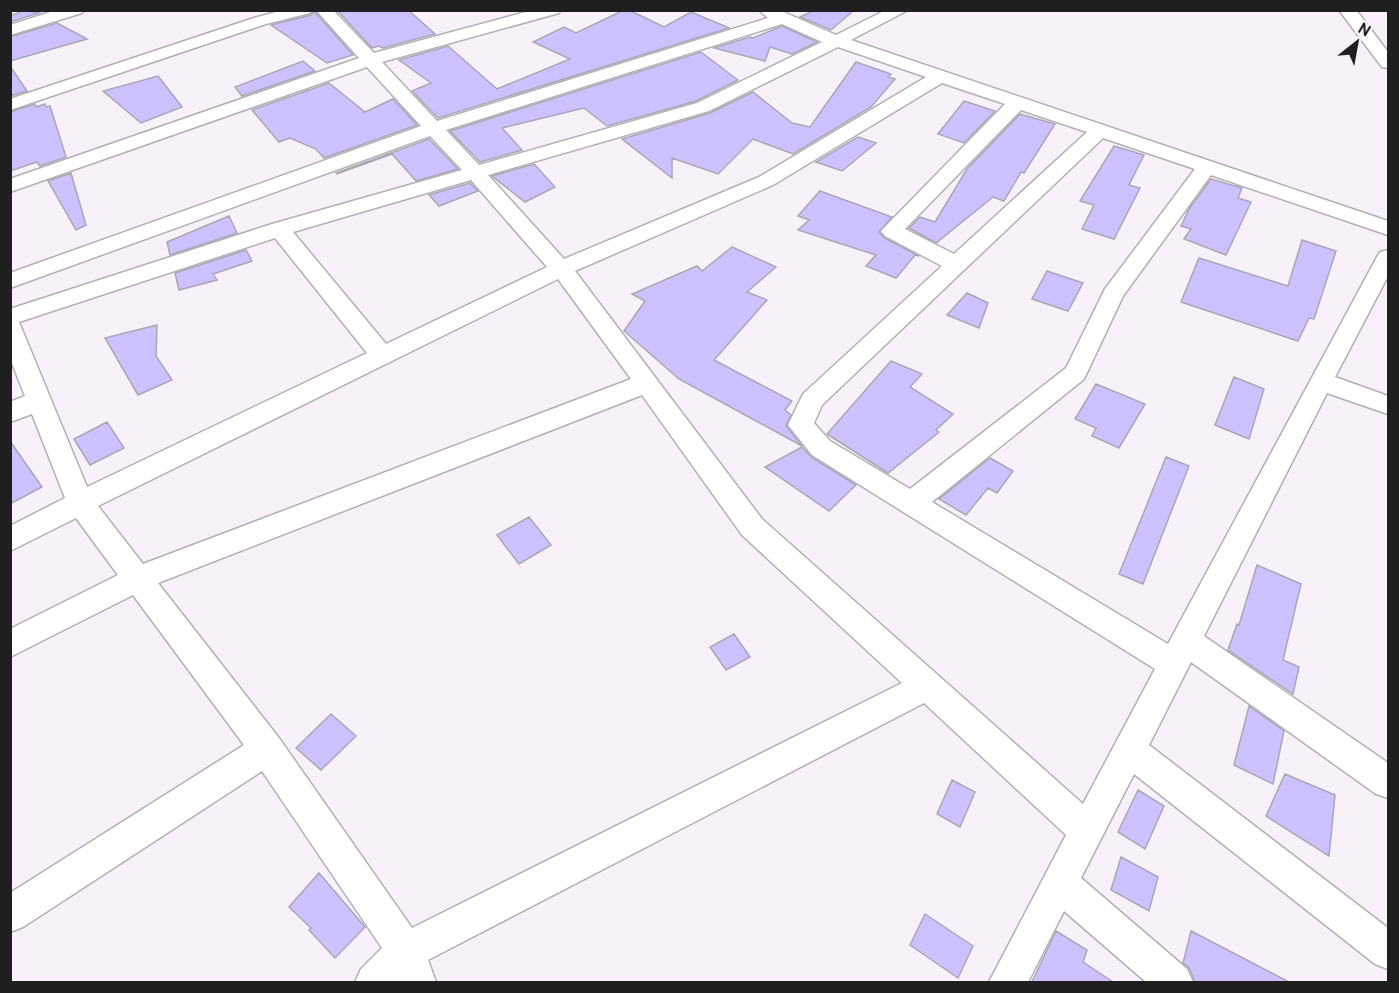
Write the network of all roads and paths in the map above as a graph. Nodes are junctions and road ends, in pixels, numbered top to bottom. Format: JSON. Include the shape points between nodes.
{"nodes":[{"id":1,"x":76,"y":10,"type":"edge"},
{"id":2,"x":304,"y":10,"type":"edge"},
{"id":3,"x":324,"y":10,"type":"edge"},
{"id":4,"x":553,"y":10,"type":"edge"},
{"id":5,"x":900,"y":10,"type":"edge"},
{"id":6,"x":1347,"y":10,"type":"edge"},
{"id":7,"x":54,"y":13,"type":"edge"},
{"id":8,"x":774,"y":15,"type":"edge"},
{"id":9,"x":10,"y":30,"type":"edge"},
{"id":10,"x":839,"y":42,"type":"junction"},
{"id":11,"x":369,"y":60,"type":"junction"},
{"id":12,"x":1389,"y":63,"type":"edge"},
{"id":13,"x":942,"y":76,"type":"junction"},
{"id":14,"x":1018,"y":102,"type":"junction"},
{"id":15,"x":10,"y":105,"type":"edge"},
{"id":16,"x":433,"y":128,"type":"junction"},
{"id":17,"x":1100,"y":130,"type":"junction"},
{"id":18,"x":1207,"y":166,"type":"junction"},
{"id":19,"x":477,"y":174,"type":"junction"},
{"id":20,"x":10,"y":186,"type":"edge"},
{"id":21,"x":1389,"y":228,"type":"edge"},
{"id":22,"x":279,"y":229,"type":"junction"},
{"id":23,"x":1389,"y":257,"type":"edge"},
{"id":24,"x":958,"y":266,"type":"junction"},
{"id":25,"x":561,"y":269,"type":"junction"},
{"id":26,"x":10,"y":281,"type":"edge"},
{"id":27,"x":10,"y":317,"type":"edge"},
{"id":28,"x":10,"y":327,"type":"edge"},
{"id":29,"x":382,"y":356,"type":"junction"},
{"id":30,"x":1321,"y":381,"type":"junction"},
{"id":31,"x":647,"y":383,"type":"junction"},
{"id":32,"x":39,"y":400,"type":"junction"},
{"id":33,"x":1389,"y":405,"type":"edge"},
{"id":34,"x":10,"y":413,"type":"edge"},
{"id":35,"x":80,"y":503,"type":"junction"},
{"id":36,"x":912,"y":504,"type":"junction"},
{"id":37,"x":10,"y":540,"type":"edge"},
{"id":38,"x":137,"y":579,"type":"junction"},
{"id":39,"x":10,"y":644,"type":"edge"},
{"id":40,"x":1180,"y":652,"type":"junction"},
{"id":41,"x":927,"y":686,"type":"junction"},
{"id":42,"x":267,"y":749,"type":"junction"},
{"id":43,"x":1129,"y":750,"type":"junction"},
{"id":44,"x":1389,"y":782,"type":"edge"},
{"id":45,"x":1087,"y":831,"type":"junction"},
{"id":46,"x":1060,"y":883,"type":"junction"},
{"id":47,"x":10,"y":914,"type":"edge"},
{"id":48,"x":1389,"y":951,"type":"edge"},
{"id":49,"x":411,"y":967,"type":"edge"},
{"id":50,"x":374,"y":982,"type":"edge"},
{"id":51,"x":1008,"y":982,"type":"edge"},
{"id":52,"x":1174,"y":982,"type":"edge"}],
"edges":[{"from":1,"to":7,"type":"street"},
{"from":2,"to":15,"type":"street","via":[[260,21]]},
{"from":3,"to":11,"type":"street"},
{"from":4,"to":11,"type":"street"},
{"from":5,"to":10,"type":"street"},
{"from":6,"to":12,"type":"street"},
{"from":7,"to":9,"type":"street"},
{"from":8,"to":10,"type":"street"},
{"from":8,"to":16,"type":"street"},
{"from":10,"to":13,"type":"street"},
{"from":10,"to":19,"type":"street","via":[[703,107]]},
{"from":11,"to":16,"type":"street"},
{"from":11,"to":20,"type":"street"},
{"from":13,"to":14,"type":"street"},
{"from":13,"to":25,"type":"street","via":[[766,181]]},
{"from":14,"to":17,"type":"street"},
{"from":14,"to":24,"type":"street","via":[[892,231]]},
{"from":16,"to":19,"type":"street"},
{"from":16,"to":26,"type":"street"},
{"from":17,"to":18,"type":"street"},
{"from":17,"to":24,"type":"street"},
{"from":18,"to":21,"type":"street"},
{"from":18,"to":36,"type":"street","via":[[1113,294],[1075,373]]},
{"from":19,"to":22,"type":"street"},
{"from":19,"to":25,"type":"street"},
{"from":22,"to":27,"type":"street"},
{"from":22,"to":29,"type":"street"},
{"from":23,"to":30,"type":"street"},
{"from":24,"to":36,"type":"street","via":[[812,400],[801,425],[821,448]]},
{"from":25,"to":29,"type":"street"},
{"from":25,"to":31,"type":"street"},
{"from":28,"to":32,"type":"street"},
{"from":29,"to":35,"type":"street"},
{"from":30,"to":33,"type":"street"},
{"from":30,"to":40,"type":"street"},
{"from":31,"to":38,"type":"street"},
{"from":31,"to":41,"type":"street","via":[[752,527]]},
{"from":32,"to":34,"type":"street"},
{"from":32,"to":35,"type":"street"},
{"from":35,"to":37,"type":"street"},
{"from":35,"to":38,"type":"street"},
{"from":36,"to":40,"type":"street"},
{"from":38,"to":39,"type":"street"},
{"from":38,"to":42,"type":"street"},
{"from":40,"to":43,"type":"street"},
{"from":40,"to":44,"type":"street"},
{"from":41,"to":45,"type":"street"},
{"from":41,"to":49,"type":"street"},
{"from":42,"to":47,"type":"street"},
{"from":42,"to":49,"type":"street"},
{"from":43,"to":45,"type":"street"},
{"from":43,"to":48,"type":"street"},
{"from":45,"to":46,"type":"street"},
{"from":46,"to":51,"type":"street"},
{"from":46,"to":52,"type":"street"},
{"from":49,"to":50,"type":"street"}]}
